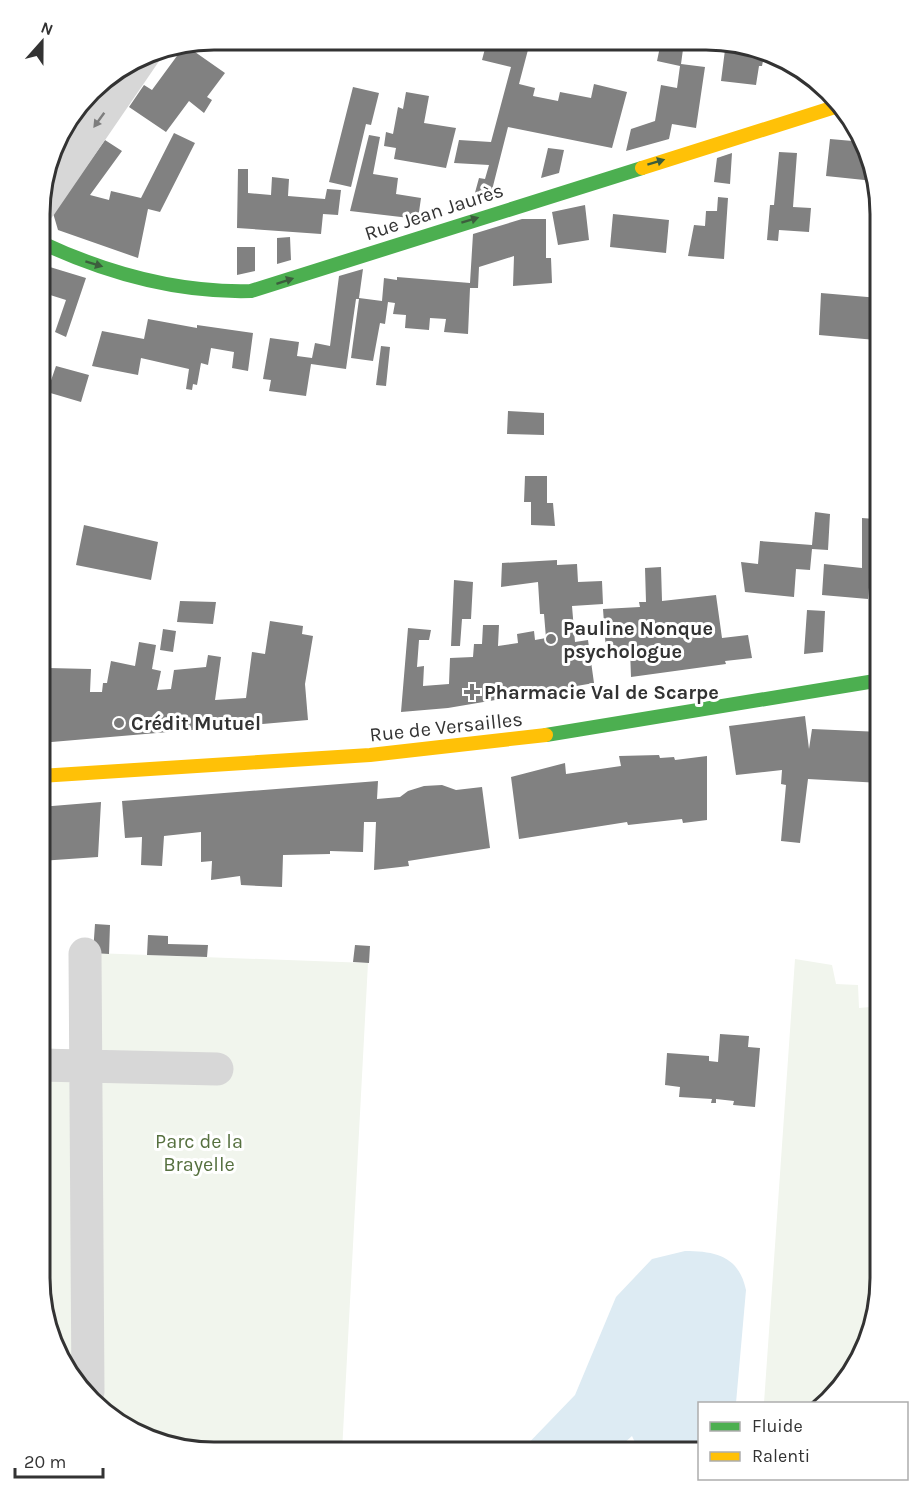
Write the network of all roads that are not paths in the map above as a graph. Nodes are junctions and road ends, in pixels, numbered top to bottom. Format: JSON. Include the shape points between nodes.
{"nodes":[{"id":1,"x":133,"y":71,"type":"edge"},
{"id":2,"x":831,"y":108,"type":"edge"},
{"id":3,"x":52,"y":189,"type":"edge"},
{"id":4,"x":50,"y":247,"type":"edge"},
{"id":5,"x":870,"y":677,"type":"edge"},
{"id":6,"x":50,"y":775,"type":"edge"},
{"id":7,"x":85,"y":954,"type":"dead end"},
{"id":8,"x":50,"y":1065,"type":"edge"},
{"id":9,"x":88,"y":1067,"type":"junction"},
{"id":10,"x":217,"y":1069,"type":"dead end"},
{"id":11,"x":88,"y":1383,"type":"edge"}],
"edges":[{"from":1,"to":3,"type":"street","one_way":true},
{"from":4,"to":2,"type":"street","name":"Rue Jean Jaurès","one_way":true,"via":[[151,280],[220,292],[251,291]]},
{"from":5,"to":6,"type":"street","name":"Rue de Versailles","via":[[852,686],[492,743],[370,755]]},
{"from":7,"to":9,"type":"street"},
{"from":8,"to":9,"type":"street"},
{"from":9,"to":10,"type":"street"},
{"from":9,"to":11,"type":"street"}]}
